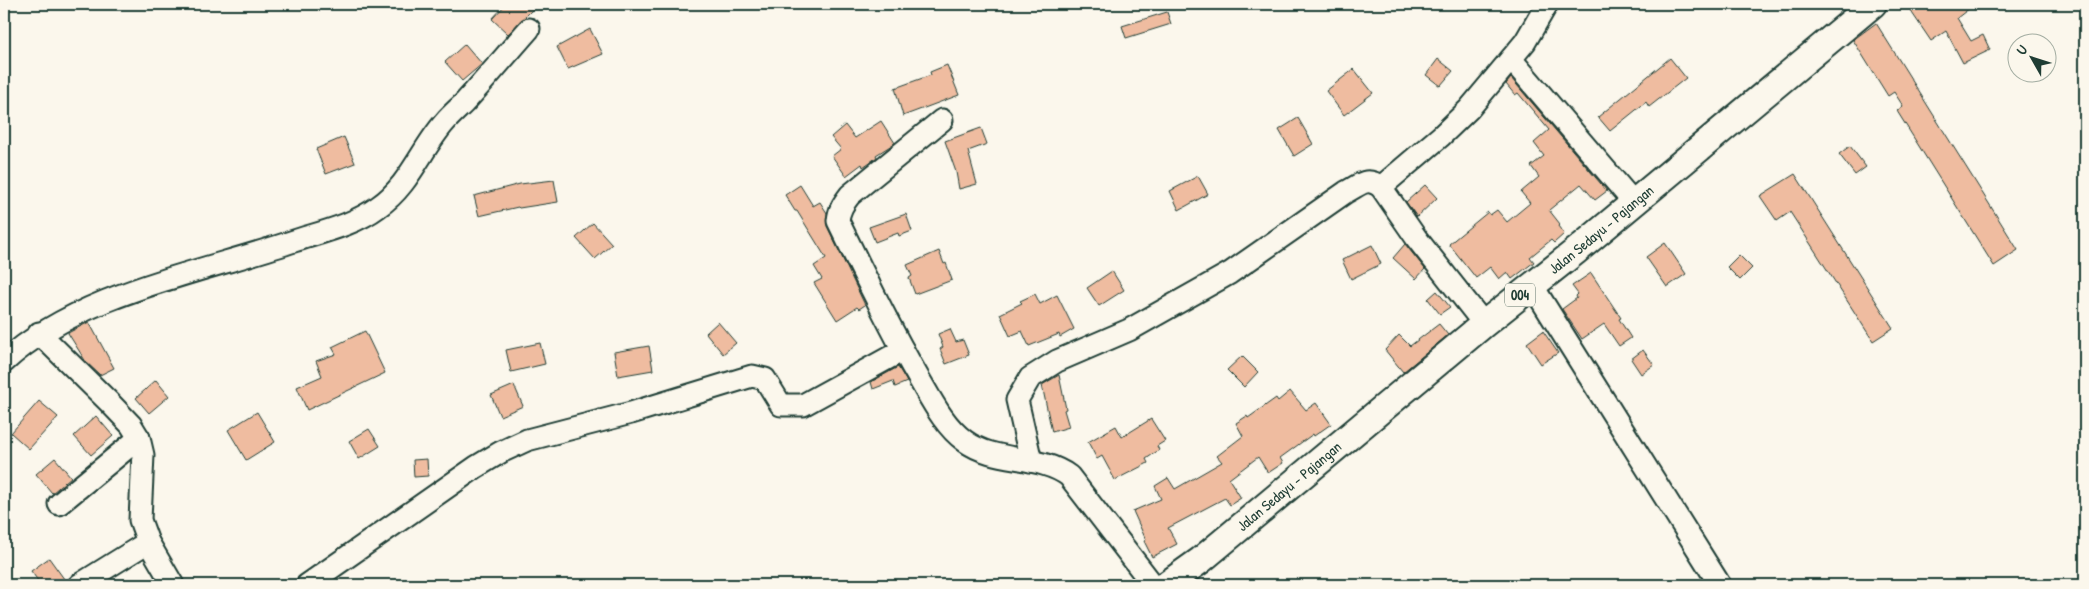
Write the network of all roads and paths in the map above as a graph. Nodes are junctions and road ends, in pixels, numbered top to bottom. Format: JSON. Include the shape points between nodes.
{"nodes":[{"id":1,"x":1547,"y":4,"type":"edge"},
{"id":2,"x":1873,"y":4,"type":"edge"},
{"id":3,"x":529,"y":30,"type":"dead end"},
{"id":4,"x":1511,"y":59,"type":"junction"},
{"id":5,"x":942,"y":120,"type":"dead end"},
{"id":6,"x":1381,"y":187,"type":"junction"},
{"id":7,"x":1634,"y":203,"type":"junction"},
{"id":8,"x":1532,"y":285,"type":"junction"},
{"id":9,"x":1484,"y":324,"type":"junction"},
{"id":10,"x":39,"y":334,"type":"junction"},
{"id":11,"x":903,"y":350,"type":"junction"},
{"id":12,"x":4,"y":362,"type":"edge"},
{"id":13,"x":139,"y":438,"type":"junction"},
{"id":14,"x":1031,"y":461,"type":"junction"},
{"id":15,"x":60,"y":504,"type":"dead end"},
{"id":16,"x":148,"y":542,"type":"junction"},
{"id":17,"x":79,"y":585,"type":"edge"},
{"id":18,"x":173,"y":585,"type":"edge"},
{"id":19,"x":307,"y":585,"type":"edge"},
{"id":20,"x":1153,"y":585,"type":"edge"},
{"id":21,"x":1166,"y":585,"type":"edge"},
{"id":22,"x":1720,"y":585,"type":"edge"}],
"edges":[{"from":1,"to":4,"type":"street"},
{"from":2,"to":7,"type":"main road","name":"Jalan Sedayu - Pajangan","number":"004"},
{"from":3,"to":10,"type":"street","via":[[445,122],[398,191],[377,208],[344,225],[261,253],[186,272],[102,304]]},
{"from":4,"to":6,"type":"street","via":[[1469,109]]},
{"from":4,"to":7,"type":"street"},
{"from":5,"to":11,"type":"street","via":[[850,195],[839,213],[838,221]]},
{"from":6,"to":9,"type":"street","via":[[1417,240]]},
{"from":6,"to":14,"type":"street","via":[[1373,181],[1366,181],[1230,273],[1129,330],[1057,361],[1030,378],[1017,400]]},
{"from":7,"to":8,"type":"main road","name":"Jalan Sedayu - Pajangan","number":"004"},
{"from":8,"to":9,"type":"main road","name":"Jalan Sedayu - Pajangan","number":"004"},
{"from":8,"to":22,"type":"street"},
{"from":9,"to":21,"type":"main road","name":"Jalan Sedayu - Pajangan","number":"004","via":[[1201,560]]},
{"from":10,"to":12,"type":"street"},
{"from":10,"to":13,"type":"street","via":[[109,402]]},
{"from":11,"to":14,"type":"street","via":[[948,424],[965,442],[983,450]]},
{"from":11,"to":19,"type":"street","via":[[803,405],[781,405],[766,379],[752,376],[527,440],[476,467]]},
{"from":13,"to":15,"type":"street"},
{"from":13,"to":16,"type":"street","via":[[144,455],[140,520]]},
{"from":14,"to":20,"type":"street","via":[[1064,473],[1074,481]]},
{"from":16,"to":17,"type":"street"},
{"from":16,"to":18,"type":"street"}]}
